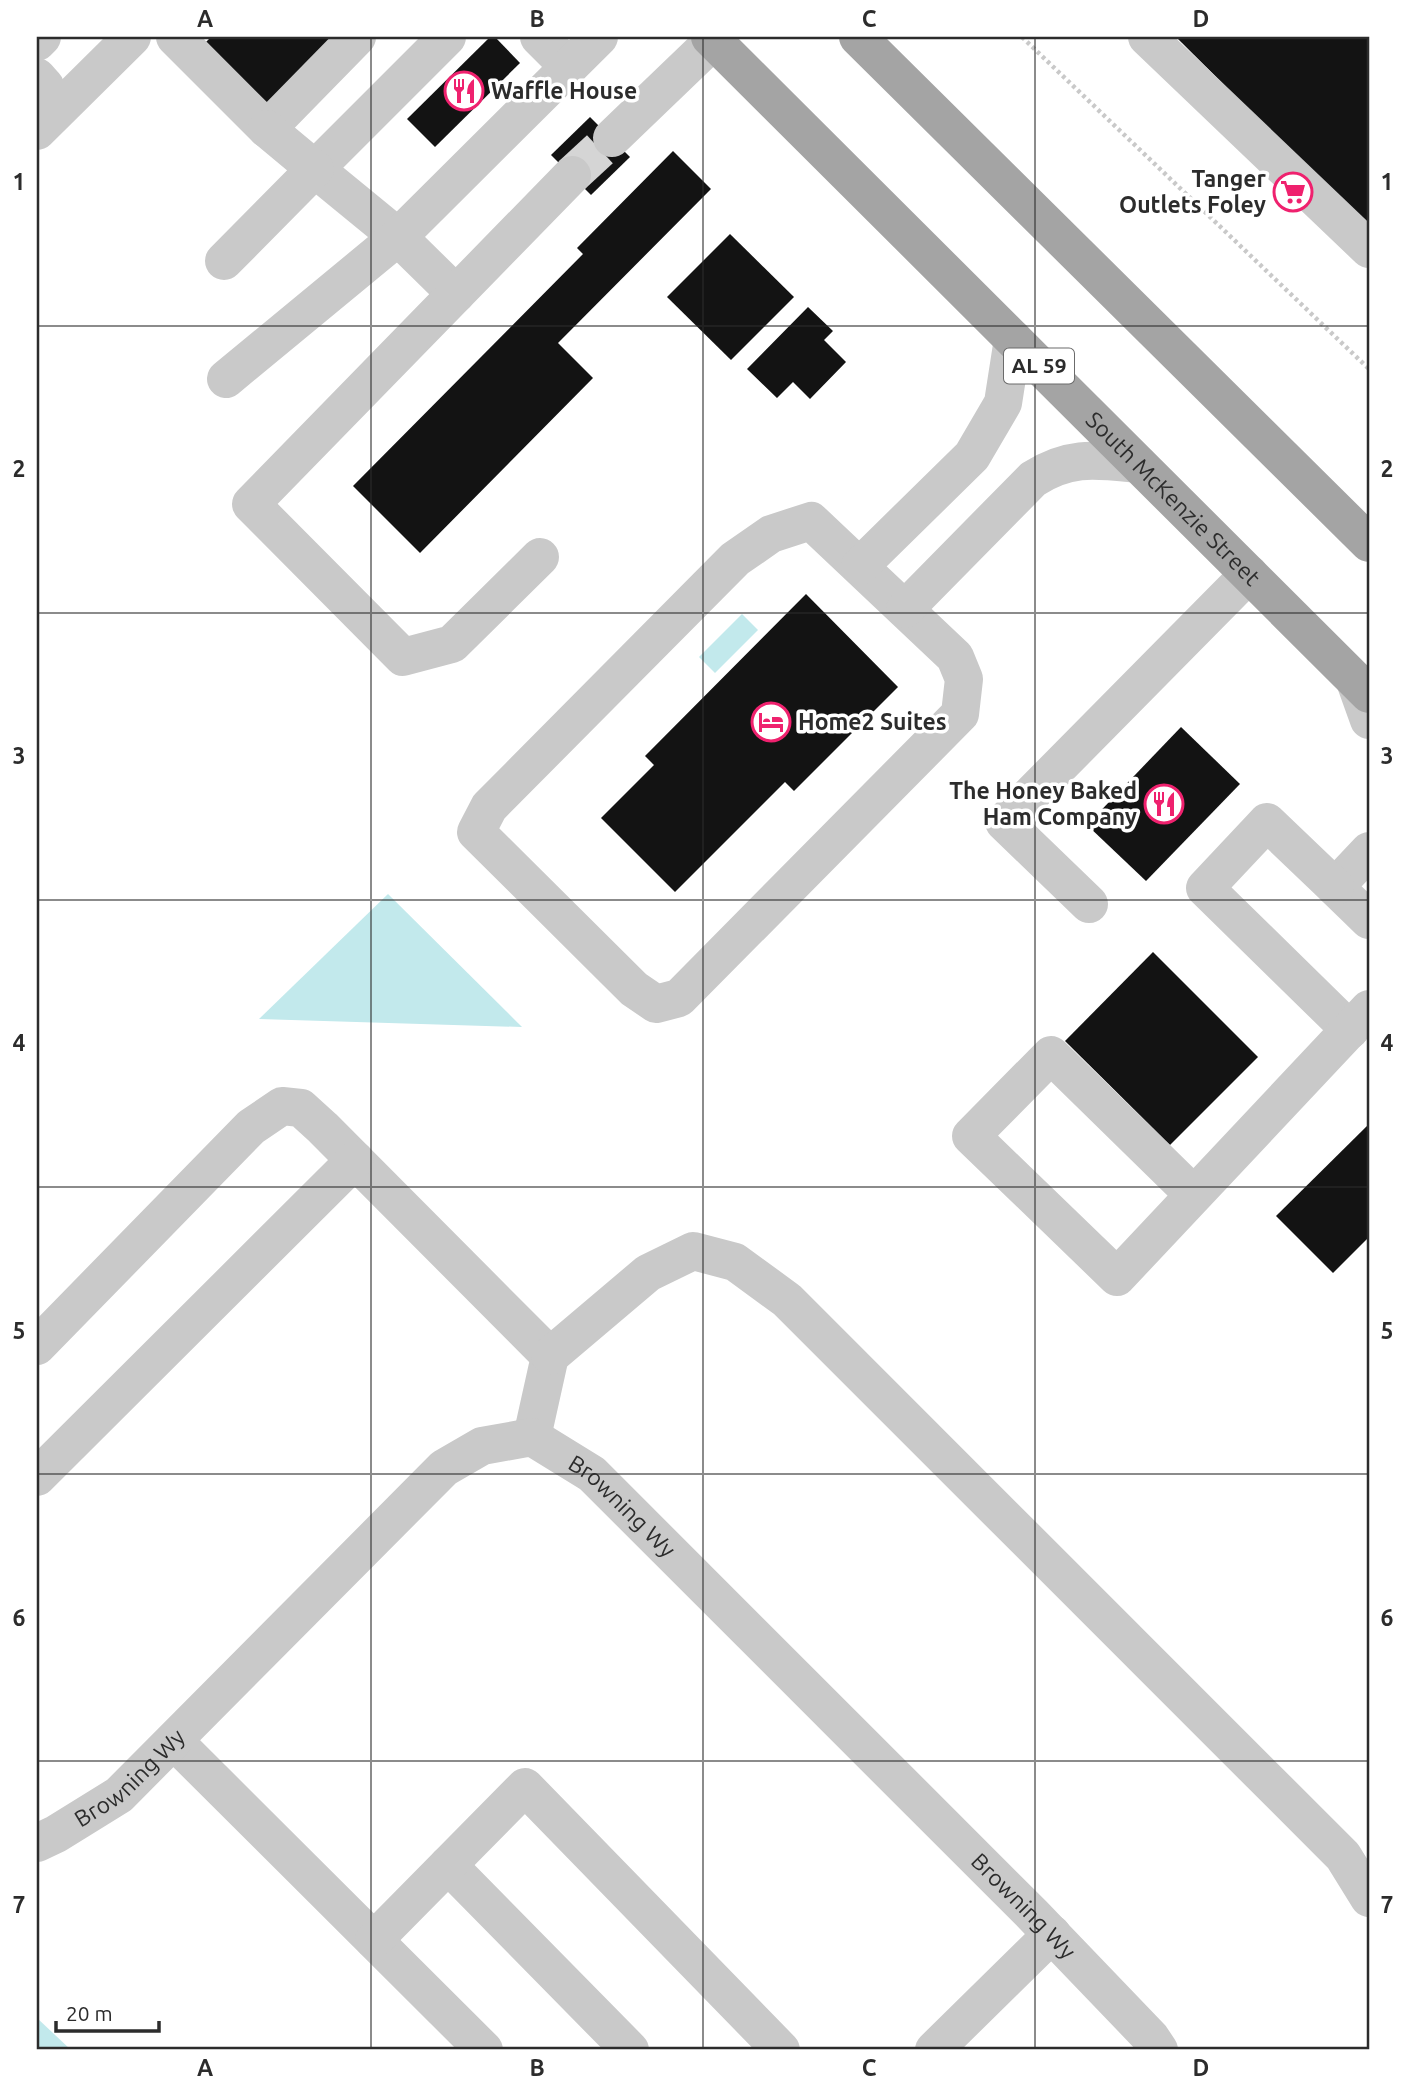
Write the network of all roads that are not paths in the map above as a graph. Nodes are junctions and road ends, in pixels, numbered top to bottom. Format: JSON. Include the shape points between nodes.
{"nodes":[{"id":1,"x":42,"y":37,"type":"edge"},
{"id":2,"x":95,"y":37,"type":"edge"},
{"id":3,"x":132,"y":37,"type":"edge"},
{"id":4,"x":175,"y":37,"type":"edge"},
{"id":5,"x":357,"y":37,"type":"edge"},
{"id":6,"x":447,"y":37,"type":"edge"},
{"id":7,"x":539,"y":37,"type":"edge"},
{"id":8,"x":599,"y":37,"type":"edge"},
{"id":9,"x":858,"y":37,"type":"edge"},
{"id":10,"x":1147,"y":37,"type":"edge"},
{"id":11,"x":711,"y":39,"type":"edge"},
{"id":12,"x":37,"y":42,"type":"edge"},
{"id":13,"x":569,"y":67,"type":"junction"},
{"id":14,"x":40,"y":86,"type":"edge"},
{"id":15,"x":267,"y":130,"type":"junction"},
{"id":16,"x":37,"y":131,"type":"edge"},
{"id":17,"x":612,"y":138,"type":"tunnel mouth"},
{"id":18,"x":315,"y":169,"type":"junction"},
{"id":19,"x":572,"y":175,"type":"tunnel mouth"},
{"id":20,"x":398,"y":237,"type":"junction"},
{"id":21,"x":1369,"y":249,"type":"edge"},
{"id":22,"x":224,"y":261,"type":"dead end"},
{"id":23,"x":456,"y":294,"type":"junction"},
{"id":24,"x":1013,"y":339,"type":"junction"},
{"id":25,"x":226,"y":379,"type":"dead end"},
{"id":26,"x":1138,"y":464,"type":"junction"},
{"id":27,"x":1369,"y":543,"type":"edge"},
{"id":28,"x":540,"y":557,"type":"dead end"},
{"id":29,"x":860,"y":566,"type":"junction"},
{"id":30,"x":1249,"y":574,"type":"junction"},
{"id":31,"x":905,"y":609,"type":"junction"},
{"id":32,"x":1362,"y":688,"type":"edge"},
{"id":33,"x":1369,"y":720,"type":"edge"},
{"id":34,"x":1369,"y":850,"type":"edge"},
{"id":35,"x":1335,"y":887,"type":"junction"},
{"id":36,"x":1089,"y":904,"type":"dead end"},
{"id":37,"x":1369,"y":920,"type":"edge"},
{"id":38,"x":1360,"y":1019,"type":"edge"},
{"id":39,"x":355,"y":1160,"type":"junction"},
{"id":40,"x":1194,"y":1195,"type":"junction"},
{"id":41,"x":37,"y":1346,"type":"edge"},
{"id":42,"x":550,"y":1356,"type":"junction"},
{"id":43,"x":532,"y":1437,"type":"junction"},
{"id":44,"x":37,"y":1477,"type":"edge"},
{"id":45,"x":174,"y":1741,"type":"junction"},
{"id":46,"x":37,"y":1843,"type":"edge"},
{"id":47,"x":448,"y":1865,"type":"junction"},
{"id":48,"x":1369,"y":1898,"type":"edge"},
{"id":49,"x":1052,"y":1934,"type":"junction"},
{"id":50,"x":374,"y":1940,"type":"junction"},
{"id":51,"x":484,"y":2050,"type":"edge"},
{"id":52,"x":630,"y":2050,"type":"edge"},
{"id":53,"x":781,"y":2050,"type":"edge"},
{"id":54,"x":934,"y":2050,"type":"edge"},
{"id":55,"x":1159,"y":2050,"type":"edge"}],
"edges":[{"from":1,"to":12,"type":"street"},
{"from":2,"to":14,"type":"street"},
{"from":3,"to":16,"type":"street"},
{"from":4,"to":15,"type":"street"},
{"from":5,"to":15,"type":"street"},
{"from":6,"to":18,"type":"street"},
{"from":7,"to":13,"type":"street"},
{"from":8,"to":13,"type":"street"},
{"from":9,"to":27,"type":"main road"},
{"from":10,"to":21,"type":"street"},
{"from":11,"to":17,"type":"street"},
{"from":11,"to":24,"type":"main road","name":"South McKenzie Street","number":"AL 59"},
{"from":13,"to":20,"type":"street"},
{"from":15,"to":18,"type":"street"},
{"from":18,"to":20,"type":"street"},
{"from":18,"to":22,"type":"street"},
{"from":19,"to":23,"type":"street"},
{"from":20,"to":23,"type":"street"},
{"from":20,"to":25,"type":"street"},
{"from":23,"to":28,"type":"street","via":[[251,504],[403,657],[452,644]]},
{"from":24,"to":26,"type":"main road","name":"South McKenzie Street","number":"AL 59"},
{"from":24,"to":29,"type":"street","via":[[1003,403],[972,456]]},
{"from":26,"to":30,"type":"main road","name":"South McKenzie Street","number":"AL 59"},
{"from":26,"to":31,"type":"street","via":[[1083,459],[1051,468],[1033,479]]},
{"from":29,"to":31,"type":"street"},
{"from":29,"to":31,"type":"street","via":[[811,521],[771,534],[735,559],[489,807],[476,832],[634,989],[656,1004],[679,998],[960,714],[964,679],[955,657]]},
{"from":30,"to":32,"type":"main road","name":"South McKenzie Street","number":"AL 59"},
{"from":30,"to":36,"type":"street","via":[[1004,822]]},
{"from":32,"to":33,"type":"street"},
{"from":34,"to":35,"type":"street"},
{"from":35,"to":37,"type":"street"},
{"from":35,"to":38,"type":"street","via":[[1267,822],[1205,888]]},
{"from":38,"to":40,"type":"street"},
{"from":39,"to":41,"type":"street","via":[[301,1108],[282,1106],[251,1127]]},
{"from":39,"to":42,"type":"street"},
{"from":39,"to":44,"type":"street"},
{"from":40,"to":40,"type":"street","via":[[1117,1277],[971,1136],[1051,1055]]},
{"from":42,"to":43,"type":"street"},
{"from":42,"to":48,"type":"street","via":[[648,1273],[693,1251],[735,1262],[787,1300],[1343,1856]]},
{"from":43,"to":45,"type":"street","name":"Browning Wy","via":[[482,1446],[444,1468]]},
{"from":43,"to":49,"type":"street","name":"Browning Wy","via":[[592,1474]]},
{"from":45,"to":46,"type":"street","name":"Browning Wy","via":[[119,1795]]},
{"from":45,"to":50,"type":"street"},
{"from":47,"to":50,"type":"street"},
{"from":47,"to":52,"type":"street"},
{"from":47,"to":53,"type":"street","via":[[525,1787]]},
{"from":49,"to":54,"type":"street"},
{"from":49,"to":55,"type":"street","name":"Browning Wy"},
{"from":50,"to":51,"type":"street"}]}
